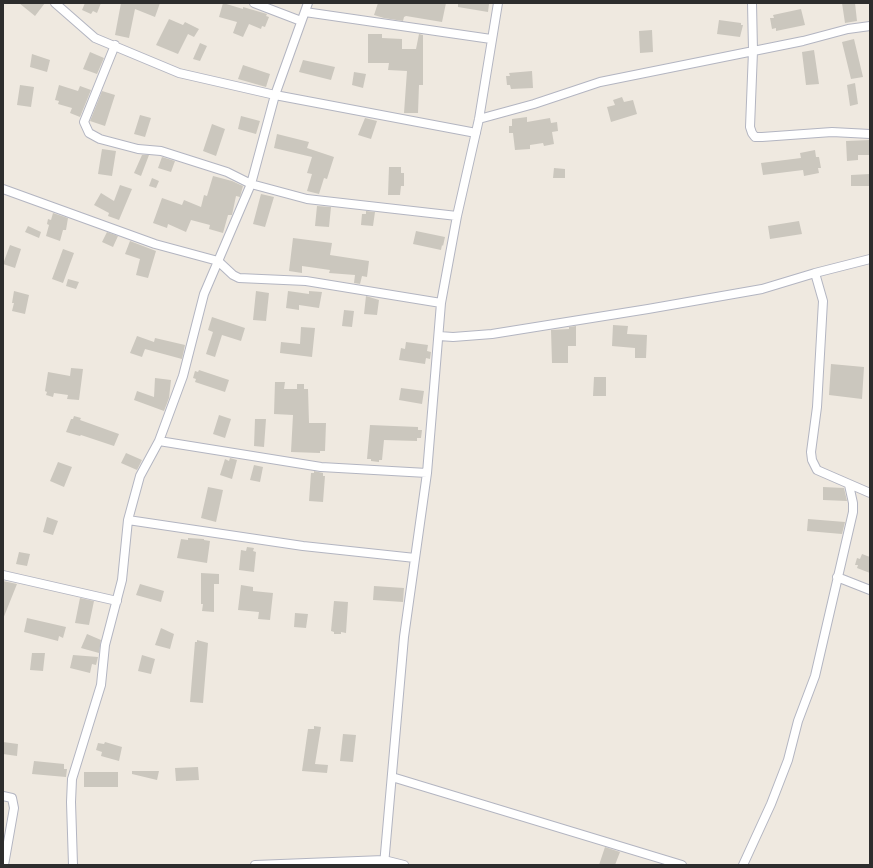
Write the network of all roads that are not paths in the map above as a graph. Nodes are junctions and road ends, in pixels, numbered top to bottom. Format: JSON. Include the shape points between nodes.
{"nodes":[{"id":1,"x":55,"y":3,"type":"edge"},
{"id":2,"x":254,"y":3,"type":"edge"},
{"id":3,"x":308,"y":3,"type":"edge"},
{"id":4,"x":498,"y":3,"type":"edge"},
{"id":5,"x":752,"y":3,"type":"edge"},
{"id":6,"x":305,"y":12,"type":"junction"},
{"id":7,"x":301,"y":21,"type":"junction"},
{"id":8,"x":870,"y":26,"type":"edge"},
{"id":9,"x":491,"y":39,"type":"junction"},
{"id":10,"x":115,"y":45,"type":"junction"},
{"id":11,"x":753,"y":51,"type":"junction"},
{"id":12,"x":275,"y":95,"type":"junction"},
{"id":13,"x":479,"y":119,"type":"junction"},
{"id":14,"x":476,"y":133,"type":"junction"},
{"id":15,"x":870,"y":134,"type":"edge"},
{"id":16,"x":251,"y":184,"type":"junction"},
{"id":17,"x":3,"y":189,"type":"edge"},
{"id":18,"x":457,"y":216,"type":"junction"},
{"id":19,"x":870,"y":259,"type":"edge"},
{"id":20,"x":218,"y":261,"type":"junction"},
{"id":21,"x":815,"y":273,"type":"junction"},
{"id":22,"x":441,"y":303,"type":"junction"},
{"id":23,"x":439,"y":336,"type":"junction"},
{"id":24,"x":159,"y":441,"type":"junction"},
{"id":25,"x":427,"y":473,"type":"junction"},
{"id":26,"x":849,"y":485,"type":"junction"},
{"id":27,"x":870,"y":493,"type":"edge"},
{"id":28,"x":128,"y":520,"type":"junction"},
{"id":29,"x":415,"y":558,"type":"junction"},
{"id":30,"x":3,"y":575,"type":"edge"},
{"id":31,"x":837,"y":577,"type":"junction"},
{"id":32,"x":870,"y":590,"type":"edge"},
{"id":33,"x":117,"y":601,"type":"junction"},
{"id":34,"x":392,"y":777,"type":"junction"},
{"id":35,"x":3,"y":796,"type":"edge"},
{"id":36,"x":384,"y":863,"type":"edge"},
{"id":37,"x":4,"y":865,"type":"edge"},
{"id":38,"x":73,"y":865,"type":"edge"},
{"id":39,"x":255,"y":865,"type":"edge"},
{"id":40,"x":404,"y":865,"type":"edge"},
{"id":41,"x":682,"y":865,"type":"edge"},
{"id":42,"x":743,"y":865,"type":"edge"}],
"edges":[{"from":1,"to":10,"type":"street","via":[[96,38]]},
{"from":2,"to":7,"type":"street"},
{"from":3,"to":6,"type":"street"},
{"from":4,"to":9,"type":"street"},
{"from":5,"to":11,"type":"street"},
{"from":6,"to":7,"type":"street"},
{"from":6,"to":9,"type":"street"},
{"from":7,"to":12,"type":"street"},
{"from":8,"to":11,"type":"street"},
{"from":9,"to":13,"type":"street"},
{"from":10,"to":12,"type":"street","via":[[179,73]]},
{"from":10,"to":16,"type":"street","via":[[84,122],[89,133],[100,140],[188,158]]},
{"from":11,"to":13,"type":"street","via":[[600,82]]},
{"from":11,"to":15,"type":"street","via":[[750,127],[755,137],[832,132]]},
{"from":12,"to":14,"type":"street"},
{"from":12,"to":16,"type":"street"},
{"from":13,"to":14,"type":"street"},
{"from":14,"to":18,"type":"street"},
{"from":16,"to":18,"type":"street","via":[[307,199]]},
{"from":16,"to":20,"type":"street"},
{"from":17,"to":20,"type":"street","via":[[155,244]]},
{"from":18,"to":22,"type":"street"},
{"from":19,"to":21,"type":"street"},
{"from":20,"to":22,"type":"street","via":[[232,275],[239,278],[306,281]]},
{"from":20,"to":24,"type":"street","via":[[204,294],[183,376]]},
{"from":21,"to":23,"type":"street","via":[[762,289],[640,310],[492,334]]},
{"from":21,"to":26,"type":"street","via":[[823,302],[812,460],[817,470]]},
{"from":22,"to":23,"type":"street"},
{"from":23,"to":25,"type":"street"},
{"from":24,"to":25,"type":"street","via":[[320,467]]},
{"from":24,"to":28,"type":"street","via":[[140,476]]},
{"from":25,"to":29,"type":"street"},
{"from":26,"to":27,"type":"street"},
{"from":26,"to":31,"type":"street","via":[[853,512]]},
{"from":28,"to":29,"type":"street","via":[[303,546]]},
{"from":28,"to":33,"type":"street","via":[[122,580]]},
{"from":29,"to":34,"type":"street","via":[[404,637]]},
{"from":30,"to":33,"type":"street"},
{"from":31,"to":32,"type":"street"},
{"from":31,"to":42,"type":"street","via":[[815,676],[798,721],[788,760]]},
{"from":33,"to":38,"type":"street","via":[[105,645],[101,685],[72,779]]},
{"from":34,"to":36,"type":"street"},
{"from":34,"to":41,"type":"street"},
{"from":35,"to":37,"type":"street","via":[[12,798],[14,808]]},
{"from":36,"to":39,"type":"street"},
{"from":36,"to":40,"type":"street"}]}
